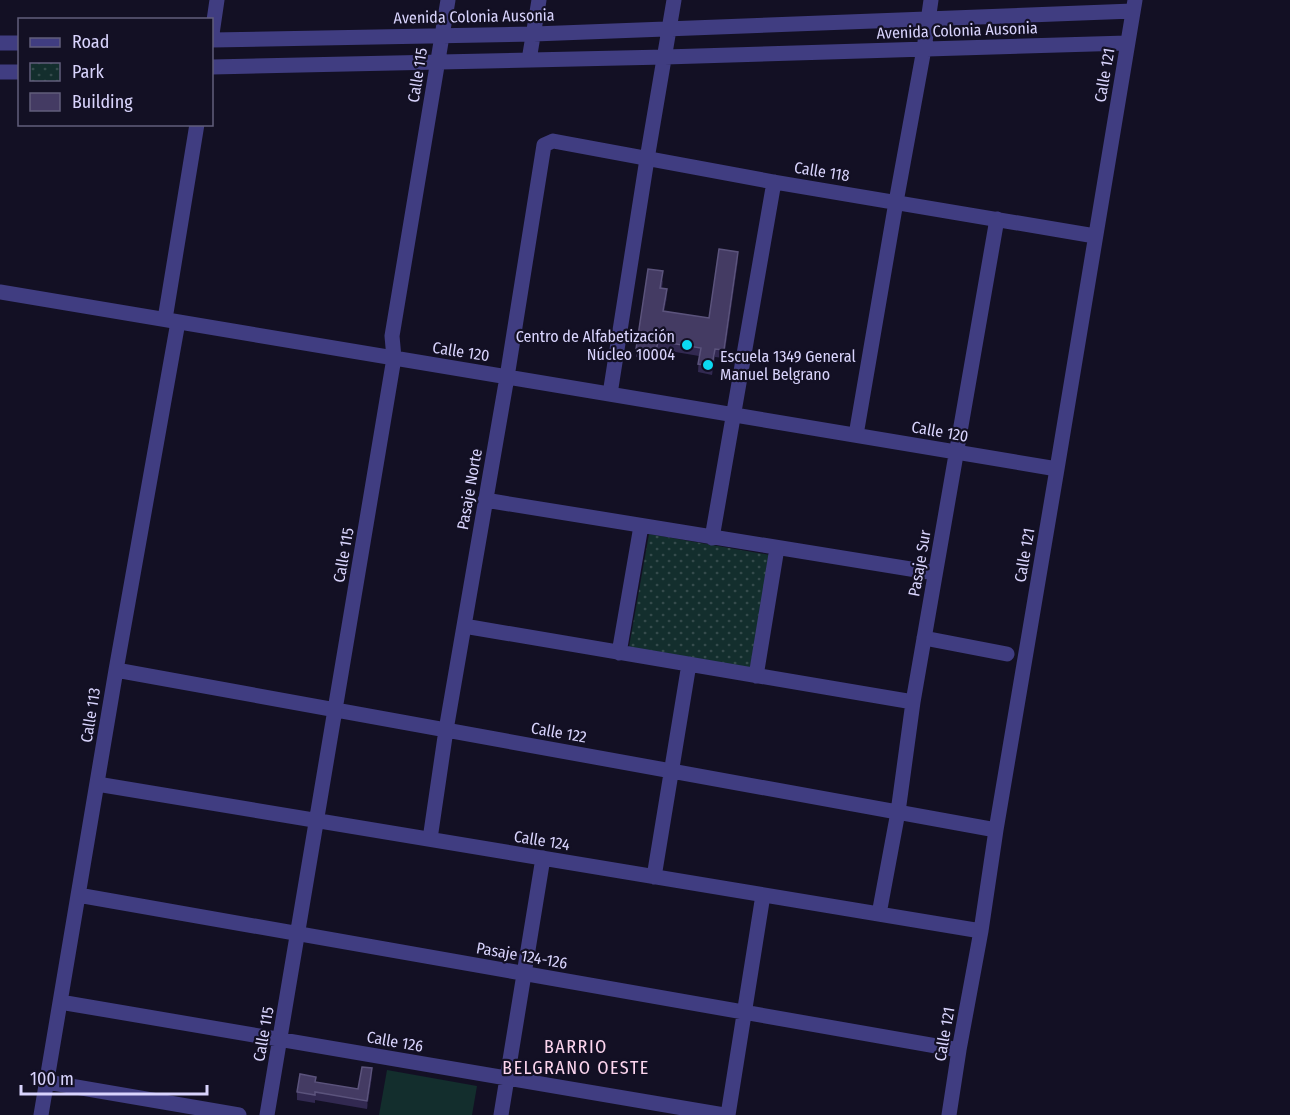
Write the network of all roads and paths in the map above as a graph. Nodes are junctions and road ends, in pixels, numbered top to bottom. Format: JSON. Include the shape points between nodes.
{"nodes":[{"id":1,"x":217,"y":0,"type":"edge"},
{"id":2,"x":448,"y":0,"type":"edge"},
{"id":3,"x":539,"y":0,"type":"edge"},
{"id":4,"x":675,"y":0,"type":"edge"},
{"id":5,"x":931,"y":0,"type":"edge"},
{"id":6,"x":1134,"y":5,"type":"edge"},
{"id":7,"x":928,"y":19,"type":"junction"},
{"id":8,"x":213,"y":27,"type":"edge"},
{"id":9,"x":670,"y":29,"type":"junction"},
{"id":10,"x":534,"y":34,"type":"junction"},
{"id":11,"x":442,"y":35,"type":"junction"},
{"id":12,"x":213,"y":39,"type":"edge"},
{"id":13,"x":18,"y":43,"type":"edge"},
{"id":14,"x":1127,"y":43,"type":"junction"},
{"id":15,"x":0,"y":44,"type":"edge"},
{"id":16,"x":924,"y":49,"type":"junction"},
{"id":17,"x":665,"y":57,"type":"junction"},
{"id":18,"x":529,"y":60,"type":"junction"},
{"id":19,"x":438,"y":62,"type":"junction"},
{"id":20,"x":213,"y":68,"type":"edge"},
{"id":21,"x":0,"y":72,"type":"edge"},
{"id":22,"x":18,"y":72,"type":"edge"},
{"id":23,"x":197,"y":126,"type":"edge"},
{"id":24,"x":544,"y":145,"type":"joint"},
{"id":25,"x":647,"y":159,"type":"junction"},
{"id":26,"x":774,"y":182,"type":"junction"},
{"id":27,"x":896,"y":202,"type":"junction"},
{"id":28,"x":997,"y":219,"type":"junction"},
{"id":29,"x":1095,"y":236,"type":"junction"},
{"id":30,"x":0,"y":292,"type":"edge"},
{"id":31,"x":172,"y":320,"type":"junction"},
{"id":32,"x":394,"y":358,"type":"junction"},
{"id":33,"x":507,"y":377,"type":"junction"},
{"id":34,"x":610,"y":394,"type":"junction"},
{"id":35,"x":733,"y":414,"type":"junction"},
{"id":36,"x":856,"y":435,"type":"junction"},
{"id":37,"x":956,"y":452,"type":"junction"},
{"id":38,"x":1057,"y":469,"type":"junction"},
{"id":39,"x":485,"y":500,"type":"junction"},
{"id":40,"x":641,"y":526,"type":"junction"},
{"id":41,"x":711,"y":538,"type":"junction"},
{"id":42,"x":777,"y":548,"type":"junction"},
{"id":43,"x":935,"y":573,"type":"junction"},
{"id":44,"x":464,"y":626,"type":"junction"},
{"id":45,"x":924,"y":638,"type":"junction"},
{"id":46,"x":619,"y":652,"type":"junction"},
{"id":47,"x":1007,"y":654,"type":"dead end"},
{"id":48,"x":689,"y":664,"type":"junction"},
{"id":49,"x":116,"y":670,"type":"junction"},
{"id":50,"x":756,"y":676,"type":"junction"},
{"id":51,"x":913,"y":702,"type":"junction"},
{"id":52,"x":335,"y":710,"type":"junction"},
{"id":53,"x":446,"y":730,"type":"junction"},
{"id":54,"x":672,"y":771,"type":"junction"},
{"id":55,"x":96,"y":784,"type":"junction"},
{"id":56,"x":898,"y":812,"type":"junction"},
{"id":57,"x":316,"y":821,"type":"junction"},
{"id":58,"x":996,"y":830,"type":"junction"},
{"id":59,"x":430,"y":839,"type":"junction"},
{"id":60,"x":543,"y":858,"type":"junction"},
{"id":61,"x":654,"y":877,"type":"junction"},
{"id":62,"x":78,"y":895,"type":"junction"},
{"id":63,"x":763,"y":895,"type":"junction"},
{"id":64,"x":879,"y":914,"type":"junction"},
{"id":65,"x":981,"y":931,"type":"junction"},
{"id":66,"x":298,"y":934,"type":"junction"},
{"id":67,"x":523,"y":973,"type":"junction"},
{"id":68,"x":60,"y":1002,"type":"junction"},
{"id":69,"x":744,"y":1012,"type":"junction"},
{"id":70,"x":280,"y":1040,"type":"junction"},
{"id":71,"x":959,"y":1050,"type":"junction"},
{"id":72,"x":507,"y":1078,"type":"junction"},
{"id":73,"x":47,"y":1082,"type":"junction"},
{"id":74,"x":41,"y":1115,"type":"edge"},
{"id":75,"x":239,"y":1115,"type":"edge"},
{"id":76,"x":267,"y":1115,"type":"edge"},
{"id":77,"x":501,"y":1115,"type":"edge"},
{"id":78,"x":726,"y":1115,"type":"edge"},
{"id":79,"x":949,"y":1115,"type":"edge"}],
"edges":[{"from":1,"to":8,"type":"street"},
{"from":2,"to":11,"type":"street","name":"Calle 115"},
{"from":3,"to":10,"type":"street"},
{"from":4,"to":9,"type":"street"},
{"from":5,"to":7,"type":"street"},
{"from":6,"to":7,"type":"street","name":"Avenida Colonia Ausonia"},
{"from":6,"to":14,"type":"street","name":"Calle 121"},
{"from":7,"to":9,"type":"street","name":"Avenida Colonia Ausonia"},
{"from":7,"to":16,"type":"street"},
{"from":9,"to":10,"type":"street","name":"Avenida Colonia Ausonia"},
{"from":9,"to":17,"type":"street"},
{"from":10,"to":11,"type":"street","name":"Avenida Colonia Ausonia"},
{"from":10,"to":18,"type":"street"},
{"from":11,"to":12,"type":"street","name":"Avenida Colonia Ausonia"},
{"from":11,"to":19,"type":"street","name":"Calle 115"},
{"from":13,"to":15,"type":"street"},
{"from":14,"to":16,"type":"street","name":"Avenida Colonia Ausonia"},
{"from":14,"to":29,"type":"street","name":"Calle 121"},
{"from":16,"to":17,"type":"street","name":"Avenida Colonia Ausonia"},
{"from":16,"to":27,"type":"street"},
{"from":17,"to":18,"type":"street","name":"Avenida Colonia Ausonia"},
{"from":17,"to":25,"type":"street"},
{"from":18,"to":19,"type":"street","name":"Avenida Colonia Ausonia"},
{"from":19,"to":20,"type":"street","name":"Avenida Colonia Ausonia"},
{"from":19,"to":32,"type":"street","name":"Calle 115","via":[[392,336]]},
{"from":21,"to":22,"type":"street"},
{"from":23,"to":31,"type":"street","name":"Calle 113"},
{"from":24,"to":25,"type":"street","name":"Calle 118","via":[[553,141]]},
{"from":24,"to":33,"type":"street","name":"Pasaje Norte"},
{"from":25,"to":26,"type":"street","name":"Calle 118"},
{"from":25,"to":34,"type":"street"},
{"from":26,"to":27,"type":"street","name":"Calle 118"},
{"from":26,"to":35,"type":"street"},
{"from":27,"to":28,"type":"street","name":"Calle 118"},
{"from":27,"to":36,"type":"street"},
{"from":28,"to":29,"type":"street","name":"Calle 118"},
{"from":28,"to":37,"type":"street","name":"Pasaje Sur"},
{"from":29,"to":38,"type":"street","name":"Calle 121"},
{"from":30,"to":31,"type":"street","name":"Calle 120"},
{"from":31,"to":32,"type":"street","name":"Calle 120"},
{"from":31,"to":49,"type":"street","name":"Calle 113"},
{"from":32,"to":33,"type":"street","name":"Calle 120"},
{"from":32,"to":52,"type":"street","name":"Calle 115"},
{"from":33,"to":34,"type":"street","name":"Calle 120"},
{"from":33,"to":39,"type":"street","name":"Pasaje Norte"},
{"from":34,"to":35,"type":"street","name":"Calle 120"},
{"from":35,"to":36,"type":"street","name":"Calle 120"},
{"from":35,"to":41,"type":"street"},
{"from":36,"to":37,"type":"street","name":"Calle 120"},
{"from":37,"to":38,"type":"street","name":"Calle 120"},
{"from":37,"to":43,"type":"street","name":"Pasaje Sur"},
{"from":38,"to":58,"type":"street","name":"Calle 121"},
{"from":39,"to":40,"type":"street"},
{"from":39,"to":44,"type":"street","name":"Pasaje Norte"},
{"from":40,"to":41,"type":"street"},
{"from":40,"to":46,"type":"street"},
{"from":41,"to":42,"type":"street"},
{"from":42,"to":43,"type":"street"},
{"from":42,"to":50,"type":"street"},
{"from":43,"to":45,"type":"street","name":"Pasaje Sur"},
{"from":44,"to":46,"type":"street"},
{"from":44,"to":53,"type":"street","name":"Pasaje Norte"},
{"from":45,"to":47,"type":"street"},
{"from":45,"to":51,"type":"street","name":"Pasaje Sur"},
{"from":46,"to":48,"type":"street"},
{"from":48,"to":50,"type":"street"},
{"from":48,"to":54,"type":"street"},
{"from":49,"to":52,"type":"street","name":"Calle 122"},
{"from":49,"to":55,"type":"street","name":"Calle 113"},
{"from":50,"to":51,"type":"street"},
{"from":51,"to":56,"type":"street","name":"Pasaje Sur"},
{"from":52,"to":53,"type":"street","name":"Calle 122"},
{"from":52,"to":57,"type":"street","name":"Calle 115"},
{"from":53,"to":54,"type":"street","name":"Calle 122"},
{"from":53,"to":59,"type":"street","name":"Pasaje Norte"},
{"from":54,"to":56,"type":"street","name":"Calle 122"},
{"from":54,"to":61,"type":"street"},
{"from":55,"to":57,"type":"street","name":"Calle 124"},
{"from":55,"to":62,"type":"street","name":"Calle 113"},
{"from":56,"to":58,"type":"street","name":"Calle 122"},
{"from":56,"to":64,"type":"street","name":"Pasaje Sur"},
{"from":57,"to":59,"type":"street","name":"Calle 124"},
{"from":57,"to":66,"type":"street","name":"Calle 115"},
{"from":58,"to":65,"type":"street","name":"Calle 121"},
{"from":59,"to":60,"type":"street","name":"Calle 124"},
{"from":60,"to":61,"type":"street","name":"Calle 124"},
{"from":60,"to":67,"type":"street"},
{"from":61,"to":63,"type":"street","name":"Calle 124"},
{"from":62,"to":66,"type":"street","name":"Pasaje 124-126"},
{"from":62,"to":68,"type":"street","name":"Calle 113"},
{"from":63,"to":64,"type":"street","name":"Calle 124"},
{"from":63,"to":69,"type":"street"},
{"from":64,"to":65,"type":"street","name":"Calle 124"},
{"from":65,"to":71,"type":"street","name":"Calle 121"},
{"from":66,"to":67,"type":"street","name":"Pasaje 124-126"},
{"from":66,"to":70,"type":"street","name":"Calle 115"},
{"from":67,"to":69,"type":"street","name":"Pasaje 124-126"},
{"from":67,"to":72,"type":"street"},
{"from":68,"to":70,"type":"street","name":"Calle 126"},
{"from":68,"to":73,"type":"street","name":"Calle 113"},
{"from":69,"to":71,"type":"street","name":"Pasaje 124-126"},
{"from":69,"to":78,"type":"street"},
{"from":70,"to":72,"type":"street","name":"Calle 126"},
{"from":70,"to":76,"type":"street","name":"Calle 115"},
{"from":71,"to":79,"type":"street","name":"Calle 121"},
{"from":72,"to":77,"type":"street"},
{"from":72,"to":78,"type":"street","name":"Calle 126"},
{"from":73,"to":74,"type":"street","name":"Calle 113"},
{"from":73,"to":75,"type":"street"}]}
